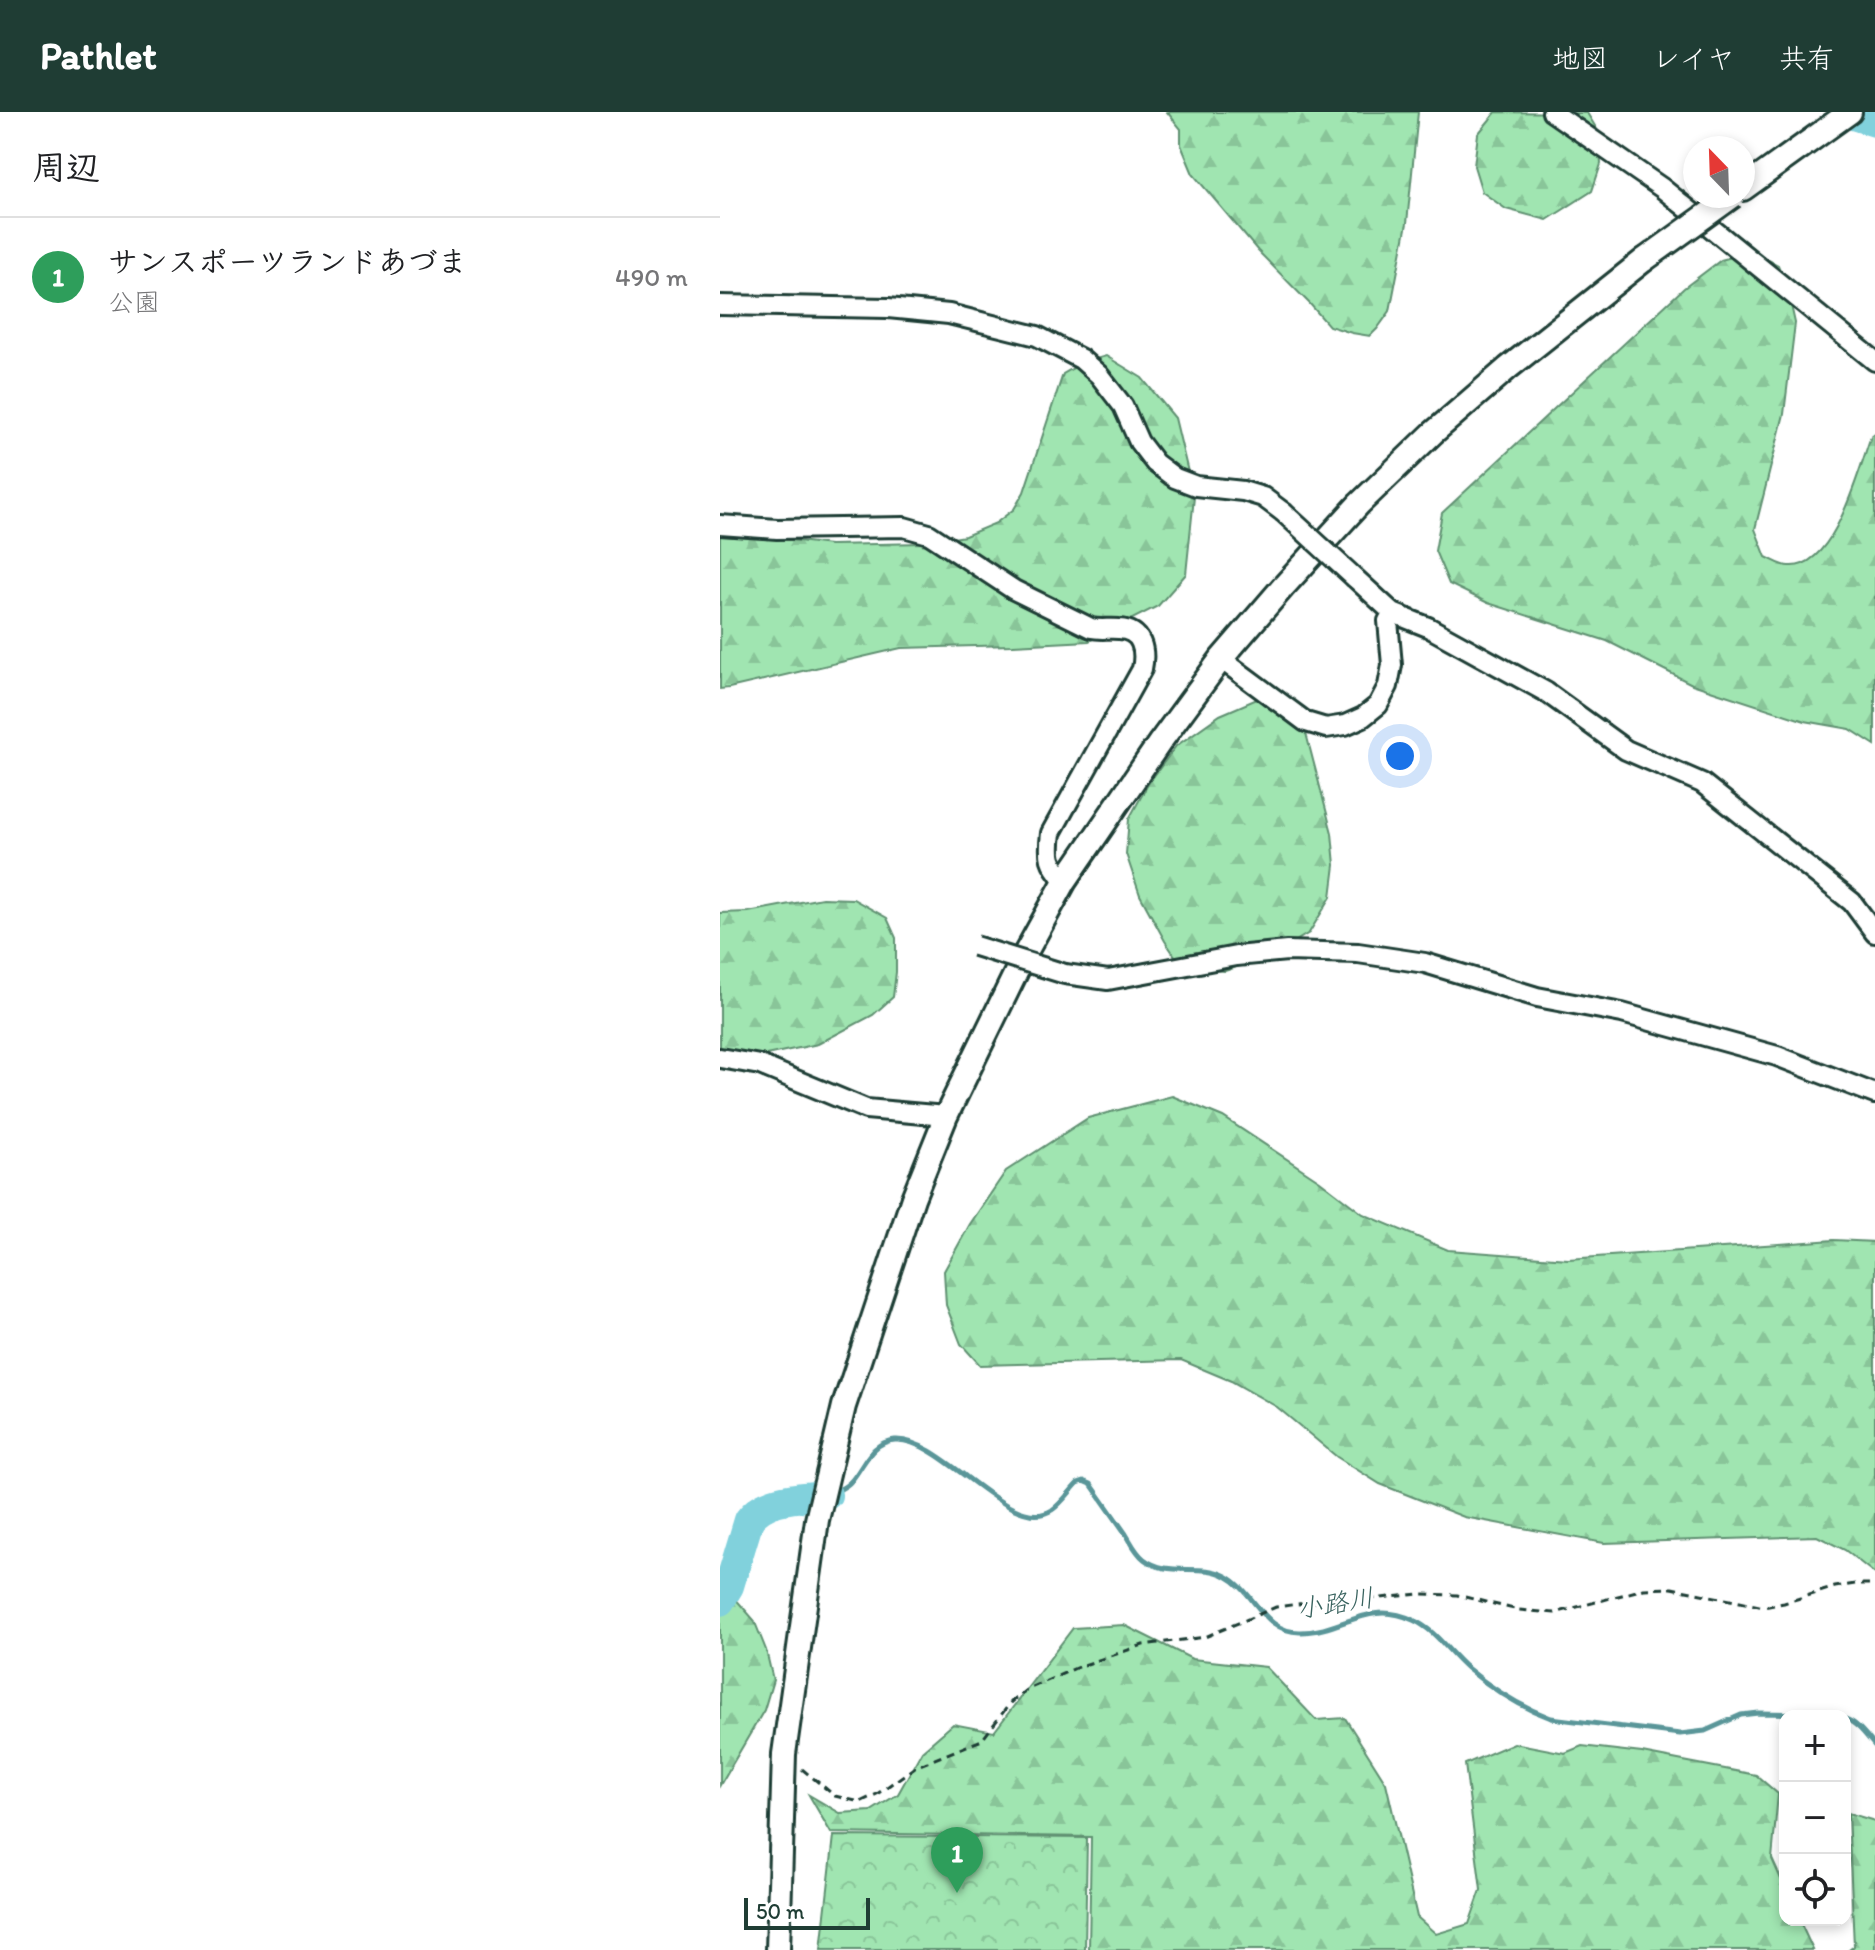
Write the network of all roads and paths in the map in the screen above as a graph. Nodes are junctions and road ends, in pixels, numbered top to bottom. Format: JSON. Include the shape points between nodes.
{"nodes":[{"id":1,"x":1552,"y":112,"type":"edge"},
{"id":2,"x":1850,"y":112,"type":"edge"},
{"id":3,"x":1755,"y":180,"type":"edge"},
{"id":4,"x":1716,"y":208,"type":"edge"},
{"id":5,"x":720,"y":305,"type":"edge"},
{"id":6,"x":1875,"y":361,"type":"edge"},
{"id":7,"x":720,"y":525,"type":"edge"},
{"id":8,"x":1393,"y":613,"type":"junction"},
{"id":9,"x":1221,"y":659,"type":"junction"},
{"id":10,"x":1065,"y":881,"type":"junction"},
{"id":11,"x":1875,"y":933,"type":"edge"},
{"id":12,"x":975,"y":946,"type":"dead end"},
{"id":13,"x":720,"y":1058,"type":"edge"},
{"id":14,"x":1875,"y":1094,"type":"edge"},
{"id":15,"x":946,"y":1116,"type":"junction"},
{"id":16,"x":1875,"y":1584,"type":"edge"},
{"id":17,"x":784,"y":1754,"type":"junction"},
{"id":18,"x":778,"y":1950,"type":"edge"}],
"edges":[{"from":1,"to":6,"type":"street","via":[[1662,188]]},
{"from":2,"to":3,"type":"street"},
{"from":4,"to":9,"type":"street","bridge":true,"via":[[1508,368],[1433,433],[1359,504]]},
{"from":5,"to":8,"type":"street","bridge":true,"via":[[919,311],[1037,336],[1099,375],[1155,463],[1196,486],[1263,497]]},
{"from":7,"to":10,"type":"street","via":[[904,527],[929,534],[1014,590],[1091,628],[1137,636],[1145,656],[1142,669],[1051,833],[1052,866]]},
{"from":8,"to":9,"type":"street","via":[[1388,621],[1388,686],[1378,705],[1345,725],[1326,728],[1306,722]]},
{"from":8,"to":11,"type":"street","via":[[1546,692],[1626,750],[1702,783],[1852,902]]},
{"from":9,"to":10,"type":"street"},
{"from":10,"to":15,"type":"street"},
{"from":12,"to":14,"type":"street","bridge":true,"via":[[1065,974],[1108,980],[1287,951],[1358,953],[1425,963],[1537,997],[1636,1017],[1777,1056]]},
{"from":13,"to":15,"type":"street","via":[[760,1065],[866,1109]]},
{"from":15,"to":17,"type":"street","via":[[844,1406],[817,1520]]},
{"from":16,"to":17,"type":"path","via":[[1835,1587],[1764,1607],[1672,1588],[1644,1589],[1555,1613],[1457,1595],[1419,1594],[1276,1607],[1205,1637],[1143,1645],[1026,1690],[982,1740],[915,1767],[860,1802],[835,1796]]},
{"from":17,"to":18,"type":"street"}]}
